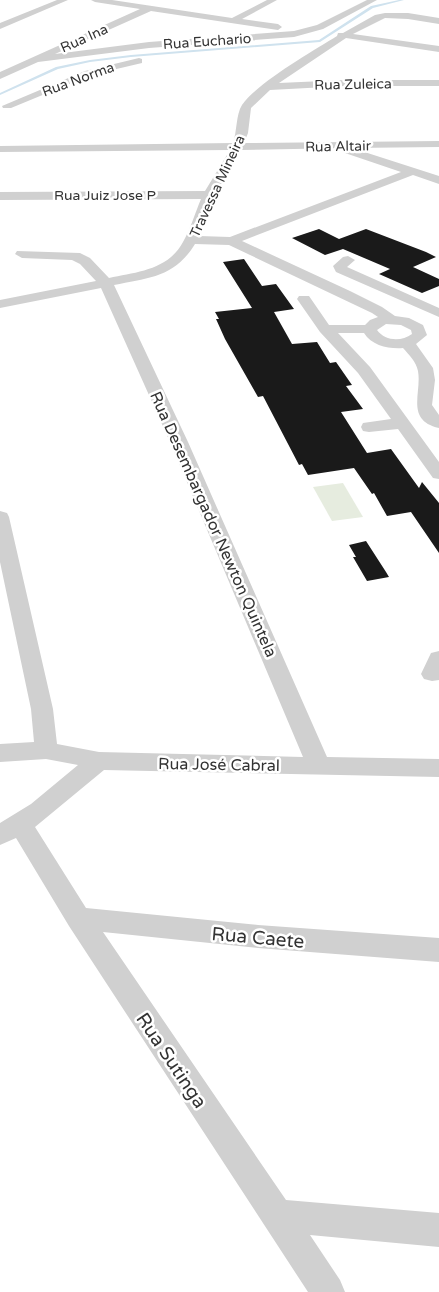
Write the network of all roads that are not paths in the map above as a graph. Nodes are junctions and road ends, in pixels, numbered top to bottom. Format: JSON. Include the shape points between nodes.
{"nodes":[{"id":1,"x":64,"y":0,"type":"edge"},
{"id":2,"x":96,"y":0,"type":"edge"},
{"id":3,"x":169,"y":0,"type":"edge"},
{"id":4,"x":273,"y":0,"type":"edge"},
{"id":5,"x":373,"y":0,"type":"edge"},
{"id":6,"x":150,"y":9,"type":"junction"},
{"id":7,"x":232,"y":20,"type":"junction"},
{"id":8,"x":439,"y":21,"type":"edge"},
{"id":9,"x":0,"y":26,"type":"edge"},
{"id":10,"x":308,"y":31,"type":"junction"},
{"id":11,"x":334,"y":37,"type":"junction"},
{"id":12,"x":310,"y":46,"type":"dead end"},
{"id":13,"x":439,"y":49,"type":"edge"},
{"id":14,"x":34,"y":60,"type":"junction"},
{"id":15,"x":146,"y":60,"type":"dead end"},
{"id":16,"x":0,"y":76,"type":"edge"},
{"id":17,"x":439,"y":83,"type":"edge"},
{"id":18,"x":268,"y":87,"type":"junction"},
{"id":19,"x":7,"y":106,"type":"dead end"},
{"id":20,"x":439,"y":144,"type":"edge"},
{"id":21,"x":237,"y":146,"type":"junction"},
{"id":22,"x":333,"y":146,"type":"junction"},
{"id":23,"x":0,"y":149,"type":"edge"},
{"id":24,"x":411,"y":172,"type":"junction"},
{"id":25,"x":439,"y":180,"type":"edge"},
{"id":26,"x":210,"y":195,"type":"junction"},
{"id":27,"x":0,"y":196,"type":"edge"},
{"id":28,"x":192,"y":240,"type":"junction"},
{"id":29,"x":231,"y":241,"type":"junction"},
{"id":30,"x":22,"y":254,"type":"dead end"},
{"id":31,"x":348,"y":260,"type":"dead end"},
{"id":32,"x":106,"y":282,"type":"junction"},
{"id":33,"x":304,"y":299,"type":"dead end"},
{"id":34,"x":0,"y":304,"type":"edge"},
{"id":35,"x":439,"y":312,"type":"edge"},
{"id":36,"x":391,"y":320,"type":"junction"},
{"id":37,"x":439,"y":327,"type":"edge"},
{"id":38,"x":325,"y":329,"type":"junction"},
{"id":39,"x":369,"y":330,"type":"junction"},
{"id":40,"x":419,"y":330,"type":"junction"},
{"id":41,"x":407,"y":343,"type":"junction"},
{"id":42,"x":402,"y":423,"type":"junction"},
{"id":43,"x":439,"y":423,"type":"edge"},
{"id":44,"x":369,"y":427,"type":"dead end"},
{"id":45,"x":439,"y":474,"type":"edge"},
{"id":46,"x":0,"y":517,"type":"edge"},
{"id":47,"x":46,"y":750,"type":"junction"},
{"id":48,"x":0,"y":752,"type":"edge"},
{"id":49,"x":99,"y":761,"type":"junction"},
{"id":50,"x":318,"y":767,"type":"junction"},
{"id":51,"x":439,"y":768,"type":"edge"},
{"id":52,"x":11,"y":830,"type":"edge"},
{"id":53,"x":78,"y":918,"type":"junction"},
{"id":54,"x":439,"y":950,"type":"edge"},
{"id":55,"x":276,"y":1216,"type":"junction"},
{"id":56,"x":439,"y":1230,"type":"edge"},
{"id":57,"x":328,"y":1292,"type":"edge"}],
"edges":[{"from":1,"to":9,"type":"street"},
{"from":2,"to":6,"type":"street"},
{"from":3,"to":6,"type":"street","name":"Rua Ina"},
{"from":4,"to":7,"type":"street"},
{"from":5,"to":10,"type":"street","name":"Rua Euchario"},
{"from":6,"to":7,"type":"street"},
{"from":6,"to":14,"type":"street","name":"Rua Ina"},
{"from":7,"to":10,"type":"street"},
{"from":8,"to":11,"type":"street","name":"Travessa Mineira","via":[[386,16]]},
{"from":10,"to":11,"type":"street"},
{"from":10,"to":14,"type":"street","name":"Rua Euchario","via":[[149,45]]},
{"from":11,"to":12,"type":"street"},
{"from":11,"to":13,"type":"street"},
{"from":11,"to":18,"type":"street","name":"Travessa Mineira"},
{"from":14,"to":16,"type":"street","name":"Rua Ina"},
{"from":15,"to":19,"type":"street","name":"Rua Norma","via":[[97,69]]},
{"from":17,"to":18,"type":"street","name":"Rua Zuleica"},
{"from":18,"to":21,"type":"street","name":"Travessa Mineira","via":[[247,105]]},
{"from":20,"to":22,"type":"street","name":"Rua Altair"},
{"from":21,"to":22,"type":"street","name":"Rua Altair"},
{"from":21,"to":23,"type":"street","name":"Rua Altair"},
{"from":21,"to":26,"type":"street","name":"Travessa Mineira"},
{"from":22,"to":24,"type":"street"},
{"from":24,"to":25,"type":"street"},
{"from":24,"to":29,"type":"street"},
{"from":26,"to":27,"type":"street","name":"Rua Juiz Jose P"},
{"from":26,"to":28,"type":"street","name":"Travessa Mineira"},
{"from":28,"to":29,"type":"street"},
{"from":28,"to":32,"type":"street","name":"Travessa Mineira","via":[[165,269]]},
{"from":29,"to":36,"type":"street","via":[[345,294]]},
{"from":30,"to":32,"type":"street","via":[[76,256]]},
{"from":31,"to":35,"type":"street","via":[[340,266],[341,269]]},
{"from":32,"to":34,"type":"street","name":"Travessa Mineira"},
{"from":32,"to":50,"type":"street","name":"Rua Desembargador Newton Quintela","via":[[179,442]]},
{"from":33,"to":38,"type":"street"},
{"from":36,"to":39,"type":"street","via":[[375,323]]},
{"from":36,"to":40,"type":"street","via":[[410,323]]},
{"from":37,"to":40,"type":"street"},
{"from":38,"to":39,"type":"street"},
{"from":38,"to":42,"type":"street","via":[[364,370]]},
{"from":39,"to":41,"type":"street","via":[[378,340]]},
{"from":40,"to":41,"type":"street","via":[[418,338]]},
{"from":41,"to":43,"type":"street","via":[[427,374],[422,400],[425,408]]},
{"from":42,"to":44,"type":"street"},
{"from":42,"to":45,"type":"street"},
{"from":46,"to":47,"type":"street","via":[[42,709]]},
{"from":47,"to":48,"type":"street","name":"Rua José Cabral"},
{"from":47,"to":49,"type":"street","name":"Rua José Cabral"},
{"from":49,"to":50,"type":"street","name":"Rua José Cabral"},
{"from":49,"to":52,"type":"street"},
{"from":50,"to":51,"type":"street","name":"Rua José Cabral"},
{"from":52,"to":53,"type":"street","name":"Rua Sutinga"},
{"from":53,"to":54,"type":"street","name":"Rua Caete","via":[[168,930]]},
{"from":53,"to":55,"type":"street","name":"Rua Sutinga"},
{"from":55,"to":56,"type":"street"},
{"from":55,"to":57,"type":"street","name":"Rua Sutinga"}]}
